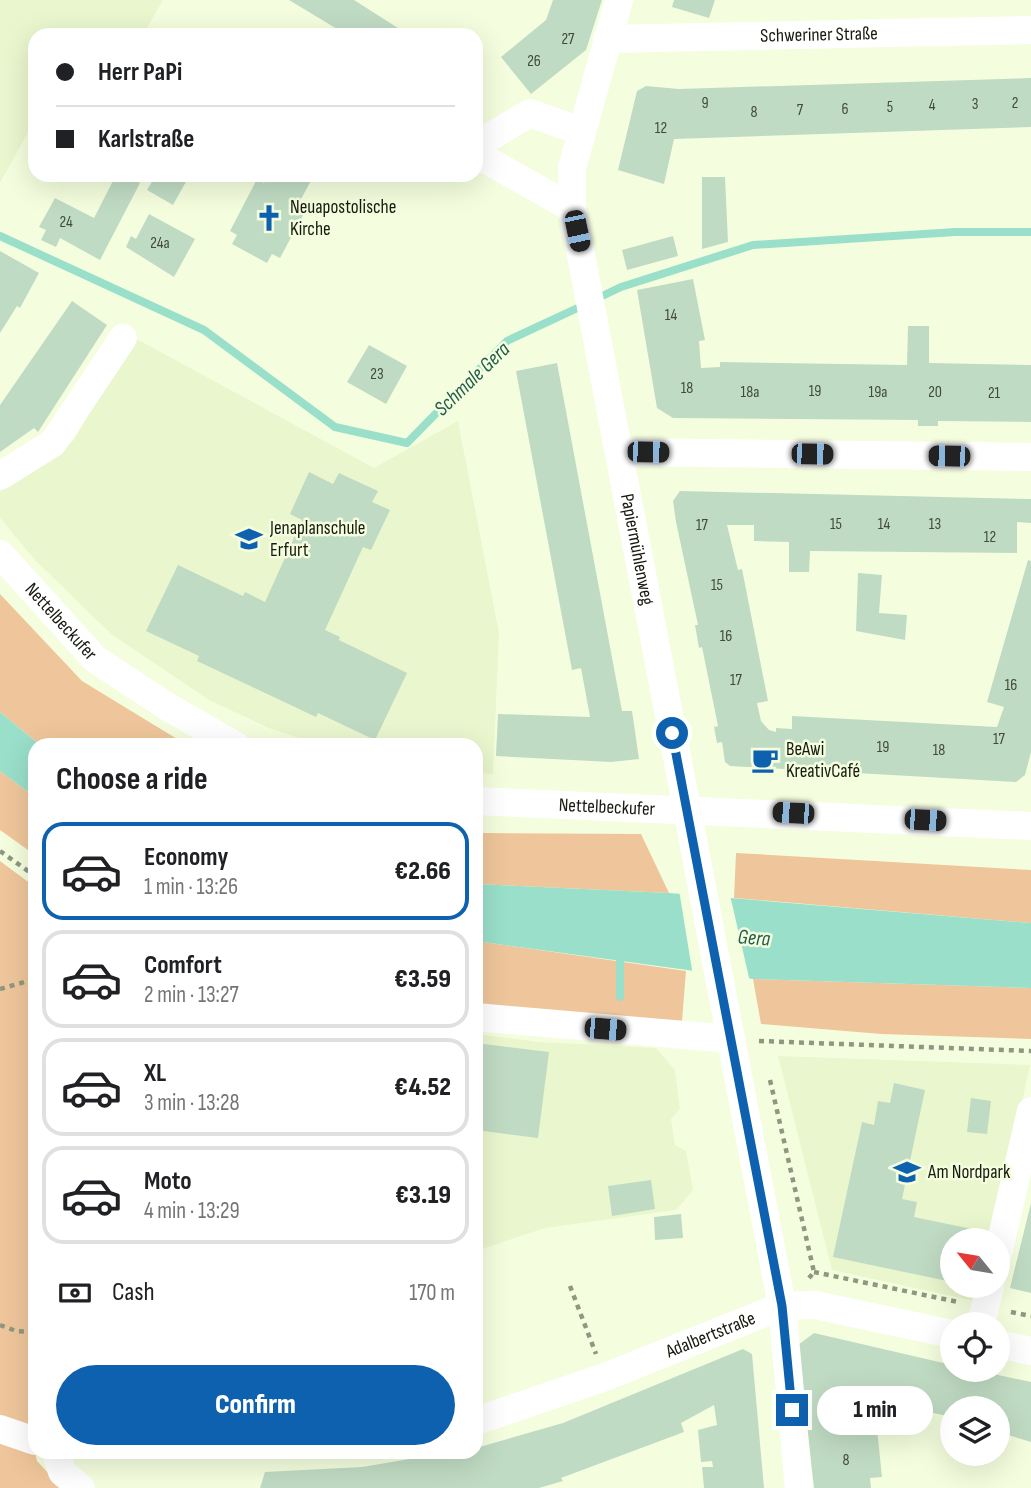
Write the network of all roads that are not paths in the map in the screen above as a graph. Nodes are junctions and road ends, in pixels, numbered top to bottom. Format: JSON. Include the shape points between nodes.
{"nodes":[{"id":1,"x":618,"y":0,"type":"edge"},
{"id":2,"x":1031,"y":30,"type":"edge"},
{"id":3,"x":607,"y":39,"type":"junction"},
{"id":4,"x":580,"y":131,"type":"junction"},
{"id":5,"x":483,"y":141,"type":"edge"},
{"id":6,"x":483,"y":158,"type":"edge"},
{"id":7,"x":572,"y":208,"type":"junction"},
{"id":8,"x":123,"y":338,"type":"dead end"},
{"id":9,"x":620,"y":452,"type":"junction"},
{"id":10,"x":1031,"y":457,"type":"edge"},
{"id":11,"x":0,"y":476,"type":"edge"},
{"id":12,"x":0,"y":554,"type":"edge"},
{"id":13,"x":222,"y":738,"type":"edge"},
{"id":14,"x":483,"y":800,"type":"edge"},
{"id":15,"x":686,"y":808,"type":"junction"},
{"id":16,"x":1031,"y":825,"type":"edge"},
{"id":17,"x":483,"y":1017,"type":"edge"},
{"id":18,"x":729,"y":1030,"type":"junction"},
{"id":19,"x":1031,"y":1111,"type":"edge"},
{"id":20,"x":1004,"y":1228,"type":"edge"},
{"id":21,"x":782,"y":1306,"type":"junction"},
{"id":22,"x":940,"y":1331,"type":"edge"},
{"id":23,"x":1010,"y":1347,"type":"edge"},
{"id":24,"x":1031,"y":1351,"type":"edge"},
{"id":25,"x":483,"y":1418,"type":"edge"},
{"id":26,"x":0,"y":1429,"type":"edge"},
{"id":27,"x":28,"y":1439,"type":"edge"},
{"id":28,"x":58,"y":1459,"type":"edge"},
{"id":29,"x":81,"y":1488,"type":"edge"},
{"id":30,"x":799,"y":1488,"type":"edge"}],
"edges":[{"from":1,"to":3,"type":"street","name":"Papiermühlenweg"},
{"from":2,"to":3,"type":"street","name":"Schweriner Straße"},
{"from":3,"to":4,"type":"street","name":"Papiermühlenweg"},
{"from":4,"to":5,"type":"street","via":[[530,113]]},
{"from":4,"to":7,"type":"street","name":"Papiermühlenweg","via":[[572,168]]},
{"from":6,"to":7,"type":"street"},
{"from":7,"to":9,"type":"street","name":"Papiermühlenweg"},
{"from":8,"to":11,"type":"street","via":[[53,443]]},
{"from":9,"to":10,"type":"street"},
{"from":9,"to":15,"type":"street","name":"Papiermühlenweg"},
{"from":12,"to":13,"type":"street","name":"Nettelbeckufer","via":[[95,659]]},
{"from":14,"to":15,"type":"street","name":"Nettelbeckufer"},
{"from":15,"to":16,"type":"street","name":"Nettelbeckufer"},
{"from":15,"to":18,"type":"street","name":"Papiermühlenweg"},
{"from":17,"to":18,"type":"street"},
{"from":18,"to":21,"type":"street","name":"Papiermühlenweg"},
{"from":19,"to":20,"type":"street"},
{"from":21,"to":22,"type":"street","name":"Adalbertstraße","via":[[815,1305]]},
{"from":21,"to":25,"type":"street","name":"Adalbertstraße","via":[[606,1377]]},
{"from":21,"to":30,"type":"street","name":"Papiermühlenweg"},
{"from":23,"to":24,"type":"street"},
{"from":26,"to":27,"type":"street"},
{"from":28,"to":29,"type":"street","via":[[62,1472]]}]}
